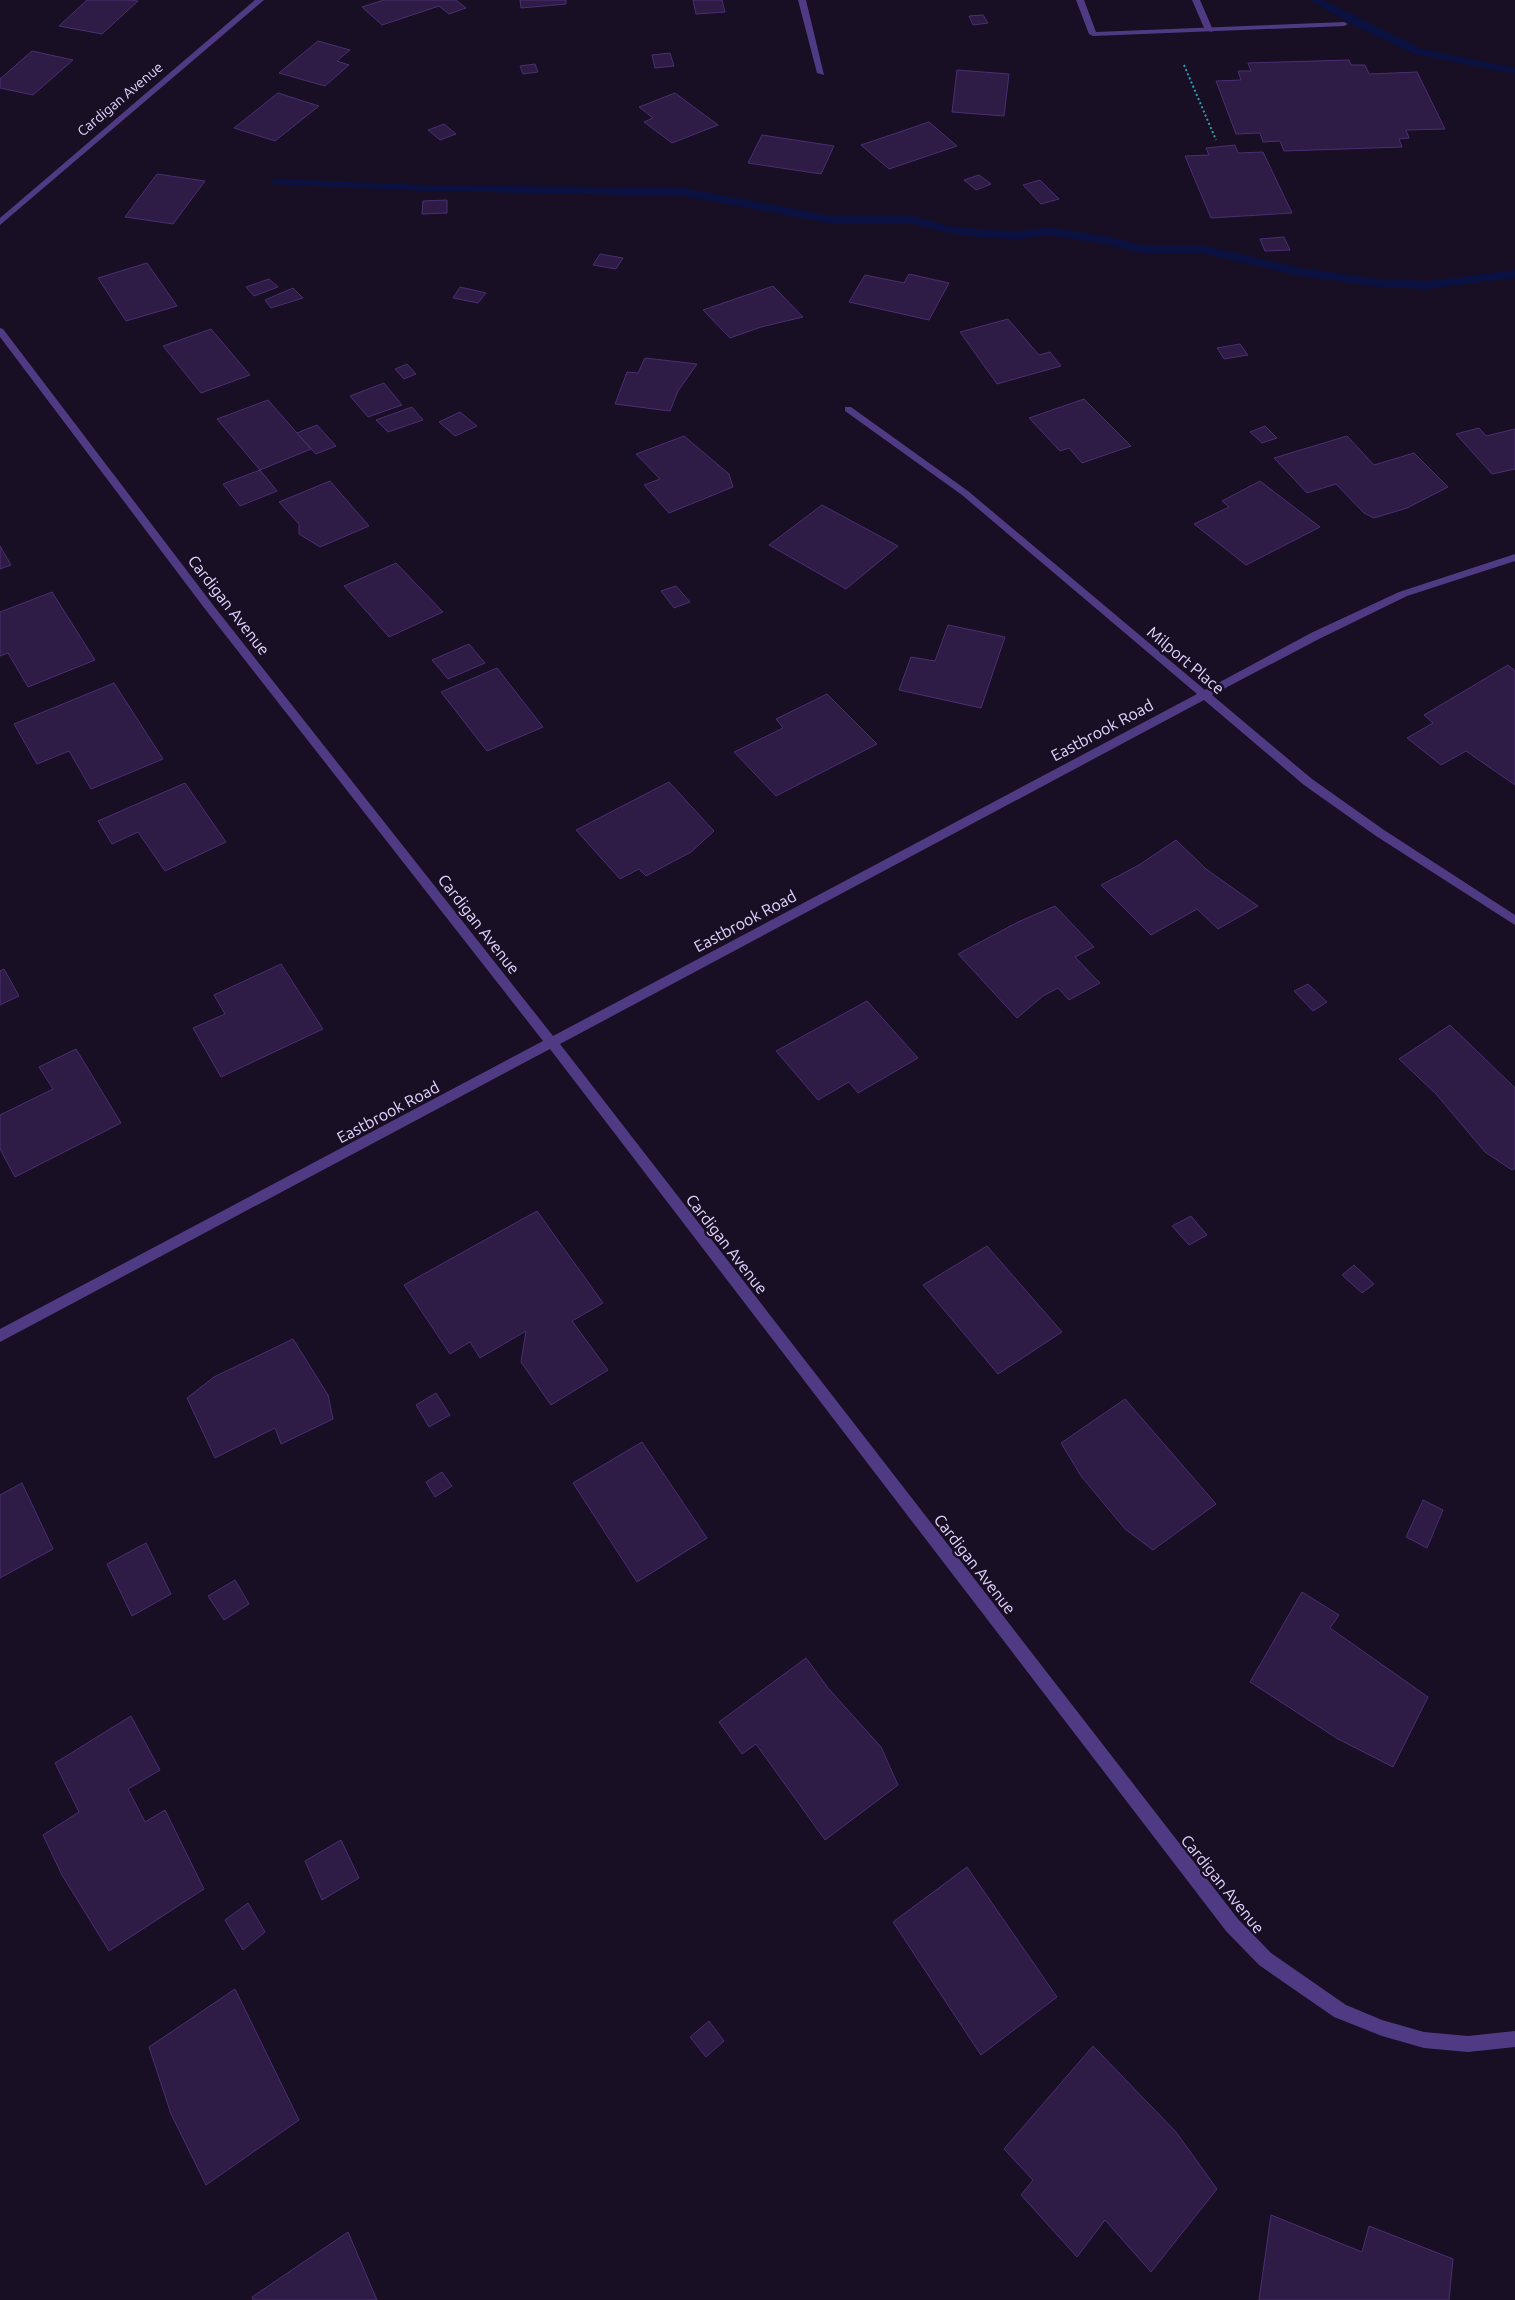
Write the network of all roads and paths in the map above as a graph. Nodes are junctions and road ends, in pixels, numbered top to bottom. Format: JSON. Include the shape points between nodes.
{"nodes":[{"id":1,"x":260,"y":0,"type":"edge"},
{"id":2,"x":802,"y":0,"type":"edge"},
{"id":3,"x":1080,"y":0,"type":"edge"},
{"id":4,"x":1196,"y":0,"type":"edge"},
{"id":5,"x":1344,"y":24,"type":"dead end"},
{"id":6,"x":1210,"y":30,"type":"junction"},
{"id":7,"x":1182,"y":60,"type":"dead end"},
{"id":8,"x":821,"y":73,"type":"dead end"},
{"id":9,"x":1216,"y":140,"type":"dead end"},
{"id":10,"x":0,"y":222,"type":"edge"},
{"id":11,"x":0,"y":331,"type":"edge"},
{"id":12,"x":848,"y":409,"type":"dead end"},
{"id":13,"x":1515,"y":557,"type":"edge"},
{"id":14,"x":1205,"y":695,"type":"junction"},
{"id":15,"x":1515,"y":921,"type":"edge"},
{"id":16,"x":552,"y":1043,"type":"junction"},
{"id":17,"x":0,"y":1336,"type":"edge"},
{"id":18,"x":1515,"y":2039,"type":"edge"}],
"edges":[{"from":1,"to":10,"type":"street","name":"Cardigan Avenue"},
{"from":2,"to":8,"type":"street"},
{"from":3,"to":6,"type":"street","via":[[1093,34]]},
{"from":4,"to":6,"type":"street"},
{"from":5,"to":6,"type":"street"},
{"from":7,"to":9,"type":"path"},
{"from":11,"to":16,"type":"street","name":"Cardigan Avenue","via":[[215,615]]},
{"from":12,"to":14,"type":"street","name":"Milport Place","via":[[964,493]]},
{"from":13,"to":14,"type":"street","name":"Eastbrook Road","via":[[1403,594],[1315,636]]},
{"from":14,"to":15,"type":"street","name":"Milport Place","via":[[1308,782]]},
{"from":14,"to":16,"type":"street","name":"Eastbrook Road"},
{"from":16,"to":17,"type":"street","name":"Eastbrook Road"},
{"from":16,"to":18,"type":"street","name":"Cardigan Avenue","via":[[1232,1925],[1265,1959],[1340,2011],[1382,2028],[1424,2040],[1468,2044]]}]}
